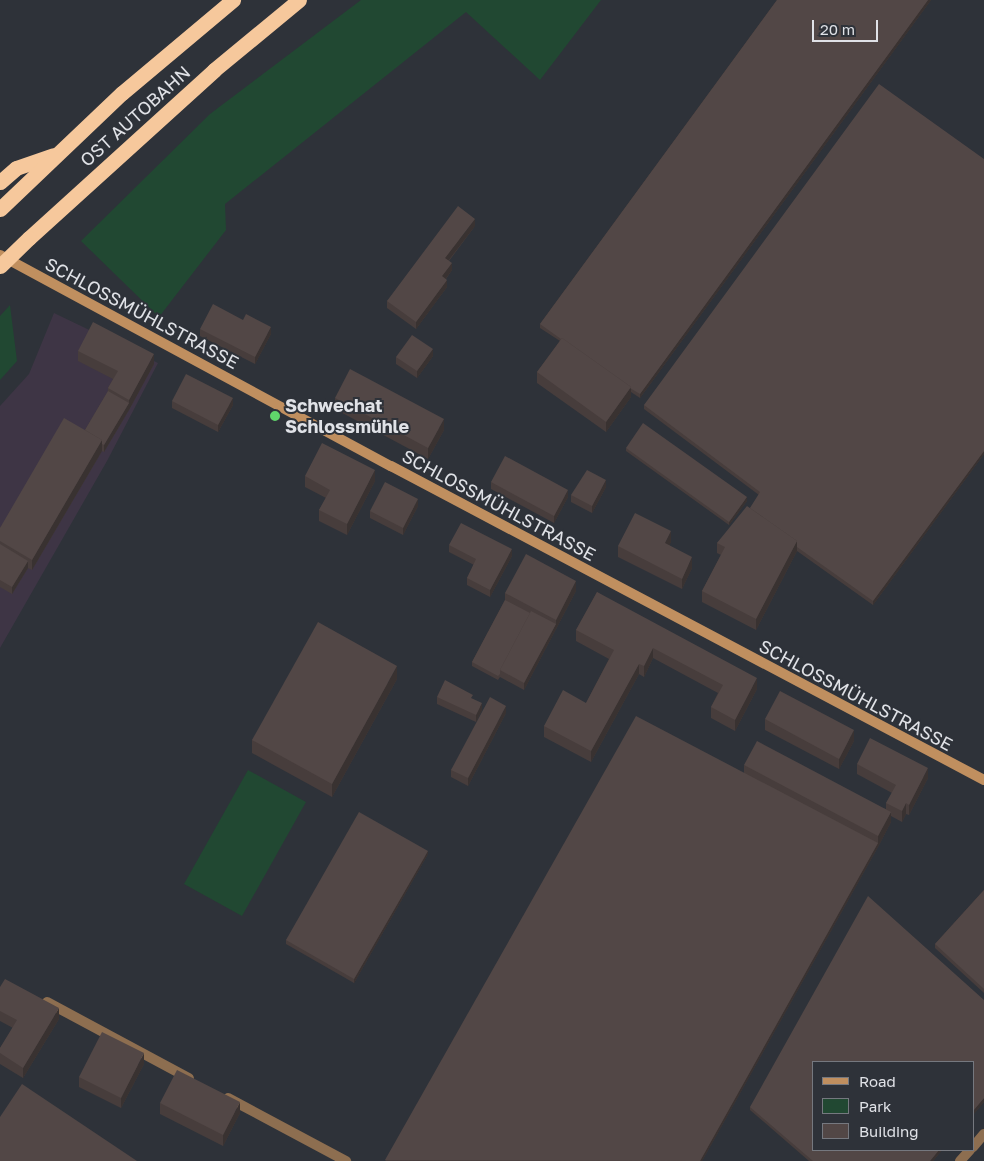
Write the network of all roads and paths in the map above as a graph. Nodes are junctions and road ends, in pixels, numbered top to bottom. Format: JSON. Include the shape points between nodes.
{"nodes":[{"id":1,"x":233,"y":0,"type":"edge"},
{"id":2,"x":299,"y":0,"type":"edge"},
{"id":3,"x":59,"y":152,"type":"junction"},
{"id":4,"x":0,"y":182,"type":"edge"},
{"id":5,"x":0,"y":209,"type":"edge"},
{"id":6,"x":0,"y":255,"type":"edge"},
{"id":7,"x":0,"y":266,"type":"edge"},
{"id":8,"x":984,"y":780,"type":"edge"},
{"id":9,"x":34,"y":995,"type":"edge"},
{"id":10,"x":199,"y":1083,"type":"edge"},
{"id":11,"x":216,"y":1092,"type":"edge"},
{"id":12,"x":984,"y":1134,"type":"edge"},
{"id":13,"x":974,"y":1146,"type":"edge"},
{"id":14,"x":969,"y":1151,"type":"edge"},
{"id":15,"x":346,"y":1161,"type":"edge"},
{"id":16,"x":960,"y":1161,"type":"edge"}],
"edges":[{"from":1,"to":3,"type":"highway","name":"OST AUTOBAHN","via":[[122,93]]},
{"from":2,"to":7,"type":"highway","name":"OST AUTOBAHN","bridge":true,"via":[[200,83]]},
{"from":3,"to":4,"type":"highway","via":[[16,168]]},
{"from":3,"to":5,"type":"highway","name":"OST AUTOBAHN"},
{"from":6,"to":8,"type":"street","name":"SCHLOSSMÜHLSTRASSE"},
{"from":9,"to":10,"type":"street"},
{"from":11,"to":15,"type":"street"},
{"from":12,"to":13,"type":"street"},
{"from":14,"to":16,"type":"street"}]}
